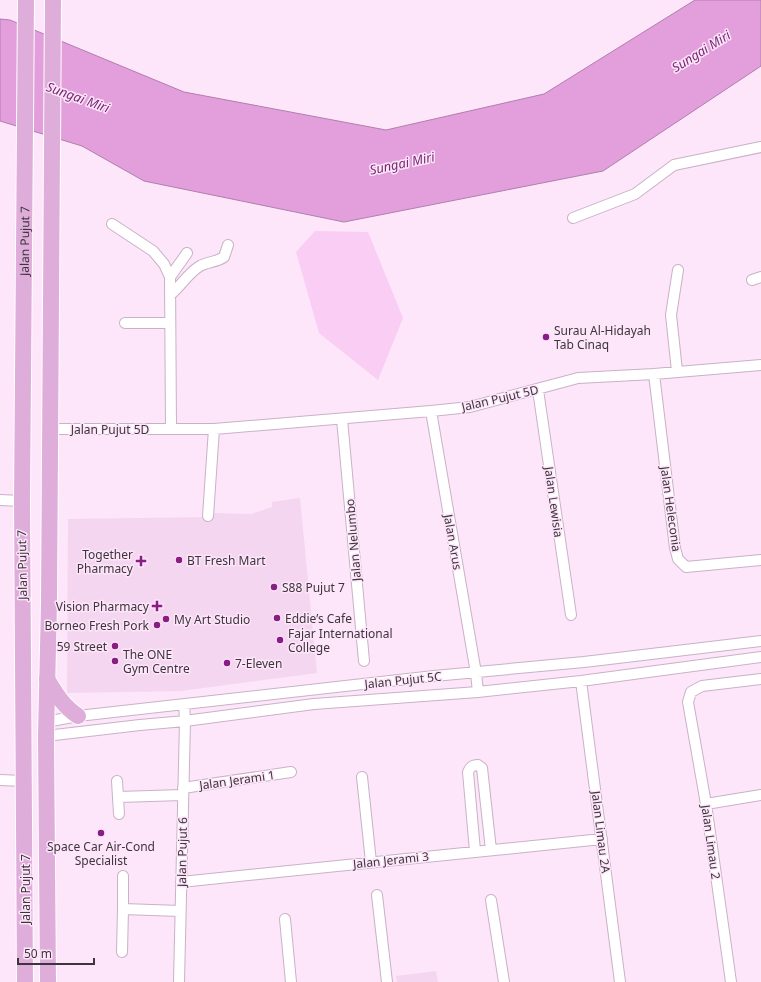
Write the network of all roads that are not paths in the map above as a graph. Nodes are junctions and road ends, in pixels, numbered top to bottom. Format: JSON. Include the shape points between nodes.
{"nodes":[{"id":1,"x":26,"y":0,"type":"edge"},
{"id":2,"x":53,"y":0,"type":"edge"},
{"id":3,"x":761,"y":146,"type":"edge"},
{"id":4,"x":573,"y":218,"type":"dead end"},
{"id":5,"x":112,"y":224,"type":"dead end"},
{"id":6,"x":228,"y":245,"type":"dead end"},
{"id":7,"x":186,"y":253,"type":"dead end"},
{"id":8,"x":678,"y":270,"type":"dead end"},
{"id":9,"x":170,"y":277,"type":"junction"},
{"id":10,"x":170,"y":295,"type":"junction"},
{"id":11,"x":125,"y":323,"type":"dead end"},
{"id":12,"x":170,"y":323,"type":"junction"},
{"id":13,"x":761,"y":365,"type":"edge"},
{"id":14,"x":677,"y":371,"type":"junction"},
{"id":15,"x":654,"y":374,"type":"junction"},
{"id":16,"x":538,"y":390,"type":"junction"},
{"id":17,"x":431,"y":411,"type":"junction"},
{"id":18,"x":342,"y":419,"type":"junction"},
{"id":19,"x":49,"y":429,"type":"junction"},
{"id":20,"x":214,"y":429,"type":"junction"},
{"id":21,"x":171,"y":430,"type":"junction"},
{"id":22,"x":0,"y":500,"type":"edge"},
{"id":23,"x":22,"y":501,"type":"junction"},
{"id":24,"x":208,"y":516,"type":"dead end"},
{"id":25,"x":761,"y":560,"type":"edge"},
{"id":26,"x":571,"y":614,"type":"dead end"},
{"id":27,"x":761,"y":641,"type":"edge"},
{"id":28,"x":761,"y":657,"type":"edge"},
{"id":29,"x":364,"y":661,"type":"dead end"},
{"id":30,"x":476,"y":673,"type":"junction"},
{"id":31,"x":47,"y":679,"type":"junction"},
{"id":32,"x":761,"y":679,"type":"edge"},
{"id":33,"x":581,"y":681,"type":"junction"},
{"id":34,"x":313,"y":690,"type":"junction"},
{"id":35,"x":478,"y":692,"type":"junction"},
{"id":36,"x":184,"y":704,"type":"junction"},
{"id":37,"x":314,"y":704,"type":"junction"},
{"id":38,"x":137,"y":710,"type":"junction"},
{"id":39,"x":78,"y":716,"type":"junction"},
{"id":40,"x":184,"y":721,"type":"junction"},
{"id":41,"x":140,"y":725,"type":"junction"},
{"id":42,"x":46,"y":730,"type":"junction"},
{"id":43,"x":291,"y":772,"type":"dead end"},
{"id":44,"x":362,"y":777,"type":"dead end"},
{"id":45,"x":0,"y":780,"type":"edge"},
{"id":46,"x":24,"y":781,"type":"junction"},
{"id":47,"x":117,"y":781,"type":"dead end"},
{"id":48,"x":183,"y":791,"type":"junction"},
{"id":49,"x":761,"y":795,"type":"edge"},
{"id":50,"x":118,"y":797,"type":"junction"},
{"id":51,"x":706,"y":804,"type":"junction"},
{"id":52,"x":119,"y":814,"type":"dead end"},
{"id":53,"x":602,"y":839,"type":"junction"},
{"id":54,"x":491,"y":850,"type":"junction"},
{"id":55,"x":475,"y":851,"type":"junction"},
{"id":56,"x":371,"y":862,"type":"junction"},
{"id":57,"x":25,"y":867,"type":"junction"},
{"id":58,"x":123,"y":876,"type":"dead end"},
{"id":59,"x":181,"y":882,"type":"junction"},
{"id":60,"x":377,"y":895,"type":"dead end"},
{"id":61,"x":491,"y":900,"type":"dead end"},
{"id":62,"x":123,"y":910,"type":"junction"},
{"id":63,"x":180,"y":912,"type":"junction"},
{"id":64,"x":285,"y":919,"type":"dead end"},
{"id":65,"x":122,"y":952,"type":"dead end"},
{"id":66,"x":25,"y":982,"type":"edge"},
{"id":67,"x":48,"y":982,"type":"edge"},
{"id":68,"x":179,"y":982,"type":"edge"},
{"id":69,"x":291,"y":982,"type":"edge"},
{"id":70,"x":387,"y":982,"type":"edge"},
{"id":71,"x":504,"y":982,"type":"edge"},
{"id":72,"x":620,"y":982,"type":"edge"},
{"id":73,"x":730,"y":982,"type":"edge"}],
"edges":[{"from":1,"to":23,"type":"main road","name":"Jalan Pujut 7"},
{"from":2,"to":19,"type":"main road","name":"Jalan Pujut 7"},
{"from":3,"to":4,"type":"street","via":[[674,165],[635,194]]},
{"from":5,"to":9,"type":"street","via":[[153,252],[164,264]]},
{"from":6,"to":10,"type":"street","via":[[224,257],[200,266]]},
{"from":7,"to":9,"type":"street"},
{"from":8,"to":14,"type":"street","via":[[671,315]]},
{"from":9,"to":10,"type":"street"},
{"from":10,"to":12,"type":"street"},
{"from":11,"to":12,"type":"street"},
{"from":12,"to":21,"type":"street"},
{"from":13,"to":14,"type":"street","name":"Jalan Pujut 5D"},
{"from":14,"to":15,"type":"street","name":"Jalan Pujut 5D"},
{"from":15,"to":16,"type":"street","name":"Jalan Pujut 5D","via":[[578,378]]},
{"from":15,"to":25,"type":"street","name":"Jalan Heleconia","via":[[678,559],[686,566]]},
{"from":16,"to":17,"type":"street","name":"Jalan Pujut 5D","via":[[470,407]]},
{"from":16,"to":26,"type":"street","name":"Jalan Lewisia"},
{"from":17,"to":18,"type":"street","name":"Jalan Pujut 5D"},
{"from":17,"to":30,"type":"street","name":"Jalan Arus"},
{"from":18,"to":20,"type":"street","name":"Jalan Pujut 5D"},
{"from":18,"to":29,"type":"street","name":"Jalan Nelumbo"},
{"from":19,"to":21,"type":"street","name":"Jalan Pujut 5D"},
{"from":19,"to":31,"type":"main road","name":"Jalan Pujut 7"},
{"from":20,"to":21,"type":"street","name":"Jalan Pujut 5D"},
{"from":20,"to":24,"type":"street"},
{"from":22,"to":23,"type":"street"},
{"from":23,"to":46,"type":"main road","name":"Jalan Pujut 7"},
{"from":27,"to":30,"type":"street","name":"Jalan Pujut 5C"},
{"from":28,"to":33,"type":"street","name":"Jalan Pujut 5C"},
{"from":30,"to":34,"type":"street","name":"Jalan Pujut 5C"},
{"from":30,"to":35,"type":"street","name":"Jalan Arus"},
{"from":31,"to":39,"type":"main road","via":[[58,698]]},
{"from":31,"to":42,"type":"main road","name":"Jalan Pujut 7"},
{"from":32,"to":51,"type":"street","name":"Jalan Limau 2","via":[[702,686],[691,692],[688,702]]},
{"from":33,"to":35,"type":"street","name":"Jalan Pujut 5C"},
{"from":33,"to":53,"type":"street","name":"Jalan Limau 2A"},
{"from":34,"to":36,"type":"street","name":"Jalan Pujut 5C"},
{"from":34,"to":37,"type":"street"},
{"from":35,"to":37,"type":"street","name":"Jalan Pujut 5C"},
{"from":36,"to":38,"type":"street","name":"Jalan Pujut 5C"},
{"from":36,"to":40,"type":"street","name":"Jalan Pujut 6"},
{"from":37,"to":40,"type":"street","name":"Jalan Pujut 5C"},
{"from":38,"to":39,"type":"street","name":"Jalan Pujut 5C"},
{"from":38,"to":41,"type":"street"},
{"from":39,"to":42,"type":"street","name":"Jalan Pujut 5C","via":[[51,721]]},
{"from":40,"to":41,"type":"street","name":"Jalan Pujut 5C"},
{"from":40,"to":48,"type":"street","name":"Jalan Pujut 6"},
{"from":41,"to":42,"type":"street","name":"Jalan Pujut 5C"},
{"from":42,"to":57,"type":"main road","via":[[32,737],[30,741],[31,837]]},
{"from":42,"to":67,"type":"main road","name":"Jalan Pujut 7"},
{"from":43,"to":48,"type":"street","name":"Jalan Jerami 1"},
{"from":44,"to":56,"type":"street"},
{"from":45,"to":46,"type":"street"},
{"from":46,"to":57,"type":"main road","name":"Jalan Pujut 7"},
{"from":47,"to":50,"type":"street"},
{"from":48,"to":50,"type":"street","name":"Jalan Jerami 1"},
{"from":48,"to":59,"type":"street","name":"Jalan Pujut 6"},
{"from":49,"to":51,"type":"street"},
{"from":50,"to":52,"type":"street"},
{"from":51,"to":73,"type":"street","name":"Jalan Limau 2"},
{"from":53,"to":54,"type":"street","name":"Jalan Jerami 3"},
{"from":53,"to":72,"type":"street","name":"Jalan Limau 2A"},
{"from":54,"to":55,"type":"street","name":"Jalan Jerami 3"},
{"from":54,"to":55,"type":"street","via":[[482,768],[478,765],[470,767],[468,772]]},
{"from":55,"to":56,"type":"street","name":"Jalan Jerami 3"},
{"from":56,"to":59,"type":"street","name":"Jalan Jerami 3"},
{"from":57,"to":66,"type":"main road","name":"Jalan Pujut 7"},
{"from":58,"to":62,"type":"street"},
{"from":59,"to":63,"type":"street","name":"Jalan Pujut 6"},
{"from":60,"to":70,"type":"street"},
{"from":61,"to":71,"type":"street"},
{"from":62,"to":63,"type":"street"},
{"from":62,"to":65,"type":"street"},
{"from":63,"to":68,"type":"street","name":"Jalan Pujut 6"},
{"from":64,"to":69,"type":"street"}]}
